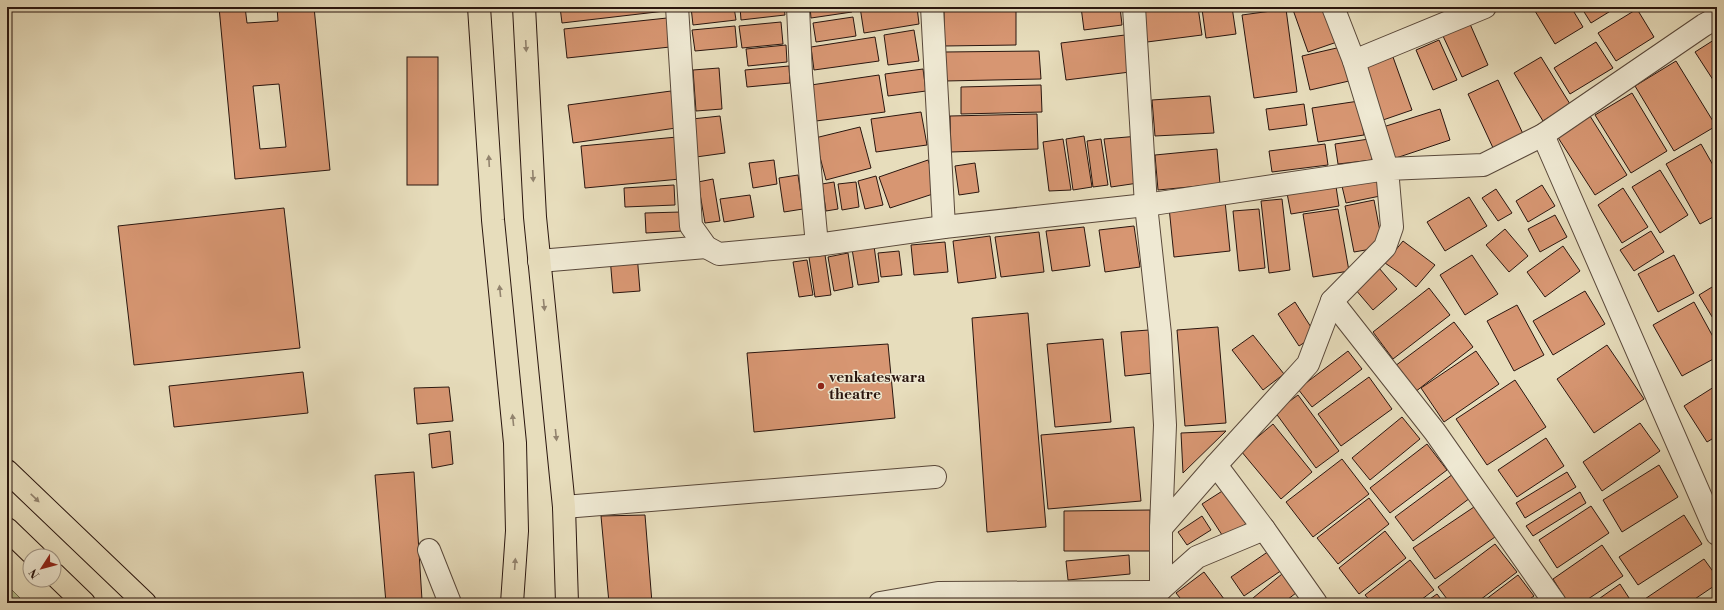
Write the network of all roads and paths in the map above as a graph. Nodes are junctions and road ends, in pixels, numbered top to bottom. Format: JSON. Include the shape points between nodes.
{"nodes":[{"id":1,"x":479,"y":7,"type":"edge"},
{"id":2,"x":524,"y":7,"type":"edge"},
{"id":3,"x":677,"y":7,"type":"edge"},
{"id":4,"x":798,"y":7,"type":"edge"},
{"id":5,"x":932,"y":7,"type":"edge"},
{"id":6,"x":1134,"y":7,"type":"edge"},
{"id":7,"x":1333,"y":7,"type":"edge"},
{"id":8,"x":1485,"y":7,"type":"edge"},
{"id":9,"x":1717,"y":18,"type":"edge"},
{"id":10,"x":1354,"y":61,"type":"junction"},
{"id":11,"x":1543,"y":135,"type":"junction"},
{"id":12,"x":1387,"y":169,"type":"junction"},
{"id":13,"x":1146,"y":205,"type":"junction"},
{"id":14,"x":944,"y":227,"type":"junction"},
{"id":15,"x":817,"y":245,"type":"junction"},
{"id":16,"x":706,"y":247,"type":"junction"},
{"id":17,"x":539,"y":261,"type":"junction"},
{"id":18,"x":1332,"y":301,"type":"junction"},
{"id":19,"x":1216,"y":465,"type":"junction"},
{"id":20,"x":7,"y":471,"type":"edge"},
{"id":21,"x":935,"y":477,"type":"dead end"},
{"id":22,"x":564,"y":507,"type":"junction"},
{"id":23,"x":1160,"y":528,"type":"junction"},
{"id":24,"x":7,"y":529,"type":"edge"},
{"id":25,"x":1264,"y":529,"type":"junction"},
{"id":26,"x":1717,"y":534,"type":"edge"},
{"id":27,"x":27,"y":548,"type":"edge"},
{"id":28,"x":429,"y":550,"type":"dead end"},
{"id":29,"x":62,"y":582,"type":"edge"},
{"id":30,"x":1149,"y":595,"type":"edge"},
{"id":31,"x":84,"y":603,"type":"edge"},
{"id":32,"x":145,"y":603,"type":"edge"},
{"id":33,"x":450,"y":603,"type":"edge"},
{"id":34,"x":512,"y":603,"type":"edge"},
{"id":35,"x":567,"y":603,"type":"edge"},
{"id":36,"x":880,"y":603,"type":"edge"},
{"id":37,"x":1316,"y":603,"type":"edge"},
{"id":38,"x":1555,"y":603,"type":"edge"}],
"edges":[{"from":34,"to":1,"type":"main road","one_way":true,"via":[[517,531],[515,443],[493,220]]},
{"from":2,"to":17,"type":"main road","one_way":true},
{"from":3,"to":16,"type":"street","via":[[691,226]]},
{"from":4,"to":15,"type":"street"},
{"from":5,"to":14,"type":"street"},
{"from":6,"to":13,"type":"street"},
{"from":7,"to":10,"type":"street"},
{"from":8,"to":10,"type":"street"},
{"from":9,"to":11,"type":"street"},
{"from":10,"to":12,"type":"street"},
{"from":11,"to":12,"type":"street","via":[[1483,165]]},
{"from":11,"to":26,"type":"street"},
{"from":12,"to":13,"type":"street"},
{"from":12,"to":18,"type":"street","via":[[1392,227],[1386,247]]},
{"from":13,"to":14,"type":"street"},
{"from":13,"to":23,"type":"street","via":[[1160,334],[1165,425]]},
{"from":14,"to":15,"type":"street"},
{"from":15,"to":16,"type":"street","via":[[719,254]]},
{"from":16,"to":17,"type":"street"},
{"from":17,"to":22,"type":"main road","one_way":true},
{"from":18,"to":19,"type":"street","via":[[1308,364]]},
{"from":18,"to":38,"type":"street","via":[[1435,432]]},
{"from":19,"to":23,"type":"street"},
{"from":19,"to":25,"type":"street"},
{"from":20,"to":32,"type":"main road","one_way":true},
{"from":21,"to":22,"type":"street"},
{"from":22,"to":35,"type":"main road"},
{"from":23,"to":30,"type":"street"},
{"from":24,"to":27,"type":"main road"},
{"from":25,"to":30,"type":"street","via":[[1197,557]]},
{"from":25,"to":37,"type":"street"},
{"from":28,"to":33,"type":"street"},
{"from":29,"to":31,"type":"main road"},
{"from":30,"to":36,"type":"street","via":[[938,593]]}]}
